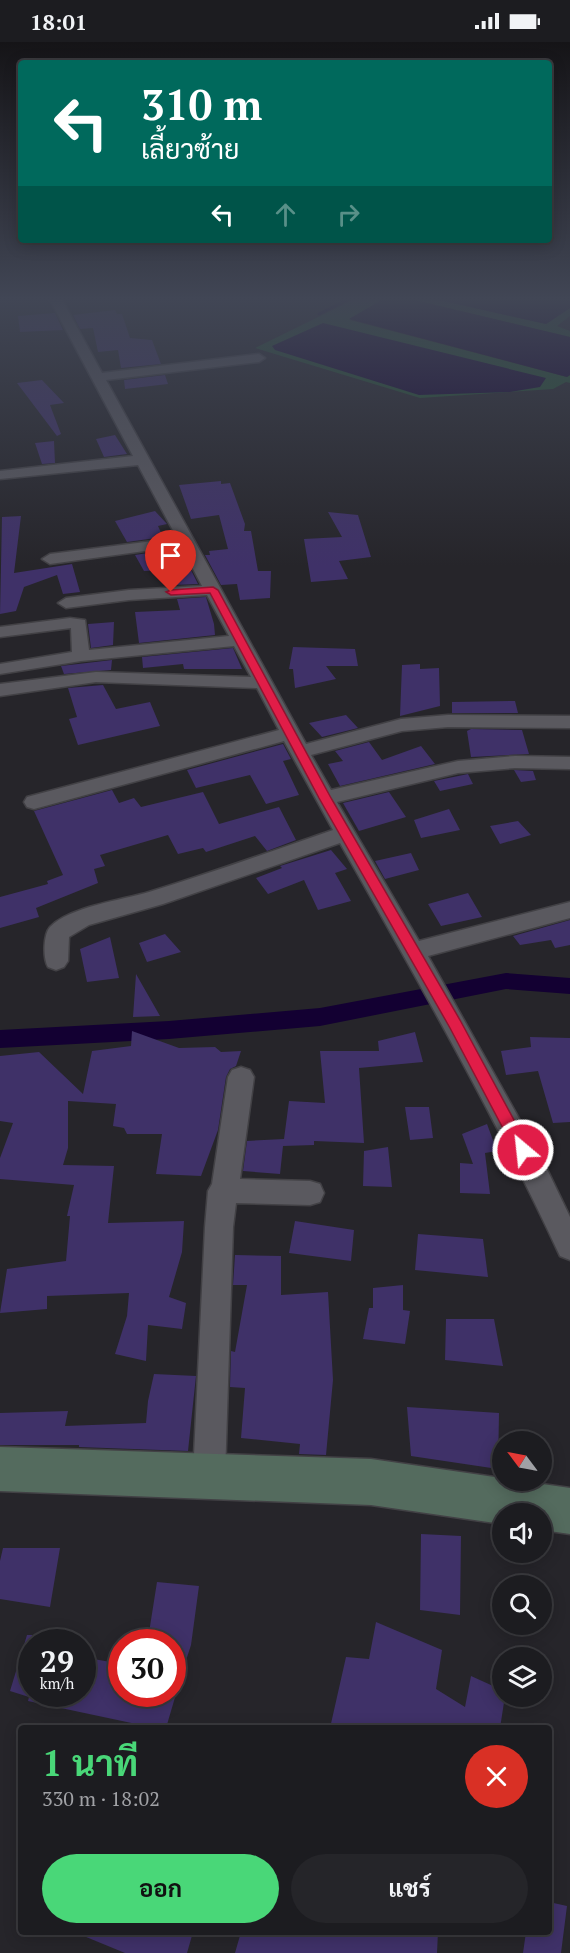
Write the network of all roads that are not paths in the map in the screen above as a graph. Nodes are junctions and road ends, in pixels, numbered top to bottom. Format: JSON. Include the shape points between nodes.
{"nodes":[{"id":1,"x":103,"y":387,"type":"edge"},
{"id":2,"x":140,"y":460,"type":"junction"},
{"id":3,"x":0,"y":475,"type":"edge"},
{"id":4,"x":186,"y":542,"type":"junction"},
{"id":5,"x":50,"y":559,"type":"dead end"},
{"id":6,"x":213,"y":590,"type":"junction"},
{"id":7,"x":66,"y":603,"type":"dead end"},
{"id":8,"x":0,"y":632,"type":"edge"},
{"id":9,"x":239,"y":640,"type":"junction"},
{"id":10,"x":81,"y":656,"type":"junction"},
{"id":11,"x":0,"y":669,"type":"edge"},
{"id":12,"x":264,"y":683,"type":"junction"},
{"id":13,"x":0,"y":690,"type":"edge"},
{"id":14,"x":570,"y":722,"type":"edge"},
{"id":15,"x":290,"y":733,"type":"junction"},
{"id":16,"x":299,"y":752,"type":"junction"},
{"id":17,"x":570,"y":763,"type":"edge"},
{"id":18,"x":325,"y":798,"type":"junction"},
{"id":19,"x":34,"y":802,"type":"dead end"},
{"id":20,"x":345,"y":834,"type":"junction"},
{"id":21,"x":570,"y":910,"type":"edge"},
{"id":22,"x":414,"y":954,"type":"junction"},
{"id":23,"x":57,"y":961,"type":"dead end"},
{"id":24,"x":241,"y":1077,"type":"dead end"},
{"id":25,"x":222,"y":1191,"type":"junction"},
{"id":26,"x":310,"y":1193,"type":"dead end"},
{"id":27,"x":570,"y":1247,"type":"edge"},
{"id":28,"x":0,"y":1469,"type":"edge"},
{"id":29,"x":209,"y":1476,"type":"junction"},
{"id":30,"x":570,"y":1511,"type":"edge"}],
"edges":[{"from":1,"to":2,"type":"street"},
{"from":2,"to":3,"type":"street"},
{"from":2,"to":4,"type":"street"},
{"from":4,"to":5,"type":"street"},
{"from":4,"to":6,"type":"street"},
{"from":6,"to":7,"type":"street"},
{"from":6,"to":9,"type":"street"},
{"from":8,"to":10,"type":"street","via":[[79,624]]},
{"from":9,"to":10,"type":"street"},
{"from":9,"to":12,"type":"street"},
{"from":10,"to":11,"type":"street"},
{"from":12,"to":13,"type":"street","via":[[96,677]]},
{"from":12,"to":15,"type":"street"},
{"from":14,"to":16,"type":"street","via":[[448,721],[401,725]]},
{"from":15,"to":16,"type":"street"},
{"from":15,"to":19,"type":"street"},
{"from":16,"to":18,"type":"street"},
{"from":17,"to":18,"type":"street","via":[[458,767]]},
{"from":18,"to":20,"type":"street"},
{"from":20,"to":22,"type":"street"},
{"from":20,"to":23,"type":"street","via":[[81,919],[58,933]]},
{"from":21,"to":22,"type":"street"},
{"from":22,"to":27,"type":"street","via":[[534,1172]]},
{"from":24,"to":25,"type":"street"},
{"from":25,"to":26,"type":"street"},
{"from":25,"to":29,"type":"street"},
{"from":28,"to":29,"type":"street"},
{"from":29,"to":30,"type":"street","via":[[371,1482]]}]}
